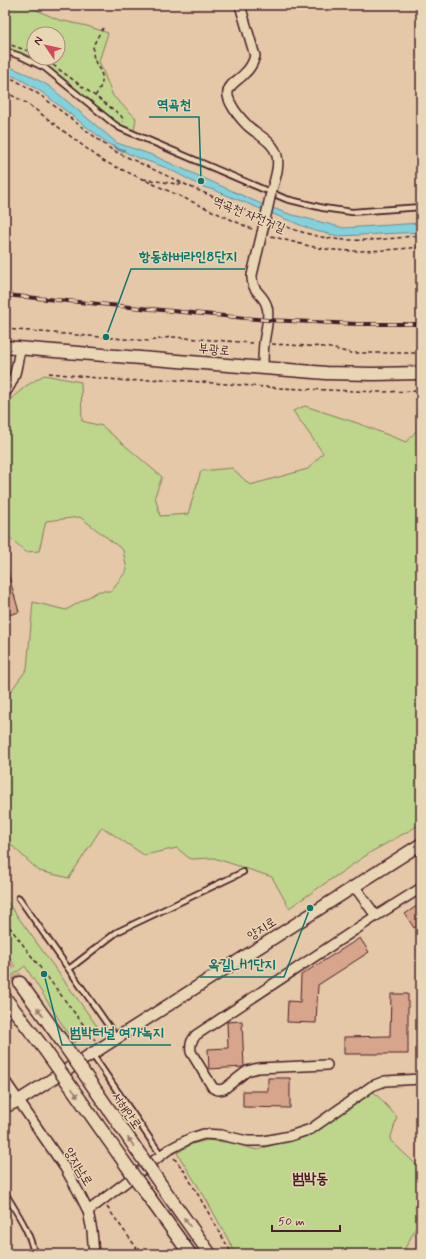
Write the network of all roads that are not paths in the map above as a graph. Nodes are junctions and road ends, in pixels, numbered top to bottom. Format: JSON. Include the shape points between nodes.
{"nodes":[{"id":1,"x":240,"y":5,"type":"edge"},
{"id":2,"x":5,"y":51,"type":"edge"},
{"id":3,"x":271,"y":193,"type":"junction"},
{"id":4,"x":421,"y":207,"type":"edge"},
{"id":5,"x":5,"y":347,"type":"edge"},
{"id":6,"x":20,"y":348,"type":"junction"},
{"id":7,"x":263,"y":368,"type":"junction"},
{"id":8,"x":421,"y":373,"type":"edge"},
{"id":9,"x":5,"y":393,"type":"edge"},
{"id":10,"x":421,"y":844,"type":"edge"},
{"id":11,"x":243,"y":872,"type":"dead end"},
{"id":12,"x":355,"y":887,"type":"junction"},
{"id":13,"x":421,"y":888,"type":"edge"},
{"id":14,"x":19,"y":898,"type":"dead end"},
{"id":15,"x":376,"y":916,"type":"junction"},
{"id":16,"x":69,"y":969,"type":"junction"},
{"id":17,"x":20,"y":983,"type":"tunnel mouth"},
{"id":18,"x":5,"y":998,"type":"edge"},
{"id":19,"x":118,"y":1038,"type":"junction"},
{"id":20,"x":97,"y":1051,"type":"junction"},
{"id":21,"x":327,"y":1065,"type":"dead end"},
{"id":22,"x":421,"y":1079,"type":"edge"},
{"id":23,"x":5,"y":1081,"type":"edge"},
{"id":24,"x":18,"y":1101,"type":"junction"},
{"id":25,"x":5,"y":1107,"type":"edge"},
{"id":26,"x":164,"y":1152,"type":"junction"},
{"id":27,"x":5,"y":1193,"type":"edge"},
{"id":28,"x":88,"y":1211,"type":"junction"},
{"id":29,"x":34,"y":1254,"type":"edge"},
{"id":30,"x":94,"y":1254,"type":"edge"},
{"id":31,"x":190,"y":1254,"type":"edge"},
{"id":32,"x":210,"y":1254,"type":"edge"}],
"edges":[{"from":1,"to":3,"type":"street","via":[[255,56],[253,64],[228,91],[228,97],[235,110],[270,144],[278,157]]},
{"from":2,"to":3,"type":"lane","via":[[45,68],[120,128]]},
{"from":3,"to":4,"type":"lane","via":[[323,208],[352,212]]},
{"from":3,"to":7,"type":"street","bridge":true,"via":[[252,274],[253,286],[268,308]]},
{"from":5,"to":6,"type":"main road","name":"부광로"},
{"from":6,"to":7,"type":"main road","name":"부광로"},
{"from":6,"to":9,"type":"street","via":[[16,373]]},
{"from":7,"to":8,"type":"main road","name":"부광로","via":[[373,374]]},
{"from":10,"to":12,"type":"street","name":"양지로"},
{"from":11,"to":16,"type":"lane","via":[[117,932]]},
{"from":12,"to":15,"type":"street"},
{"from":12,"to":19,"type":"street","name":"양지로"},
{"from":13,"to":15,"type":"street"},
{"from":14,"to":16,"type":"lane"},
{"from":15,"to":21,"type":"street","via":[[196,1035],[190,1046],[191,1052],[213,1088],[218,1090],[224,1089],[247,1071],[258,1068]]},
{"from":16,"to":19,"type":"lane"},
{"from":32,"to":17,"type":"main road","name":"서해안로","one_way":true,"bridge":true},
{"from":18,"to":31,"type":"main road","one_way":true,"bridge":true},
{"from":19,"to":20,"type":"street","name":"양지로"},
{"from":20,"to":24,"type":"street","name":"양지로"},
{"from":20,"to":26,"type":"lane"},
{"from":22,"to":26,"type":"street","via":[[385,1081],[372,1086],[311,1128],[290,1136],[247,1141],[204,1134]]},
{"from":23,"to":24,"type":"street","name":"양지남로"},
{"from":24,"to":25,"type":"street","name":"양지로"},
{"from":24,"to":28,"type":"street","name":"양지남로","via":[[65,1168]]},
{"from":26,"to":28,"type":"street"},
{"from":27,"to":29,"type":"lane","via":[[26,1228]]},
{"from":28,"to":30,"type":"street","name":"양지남로"}]}
